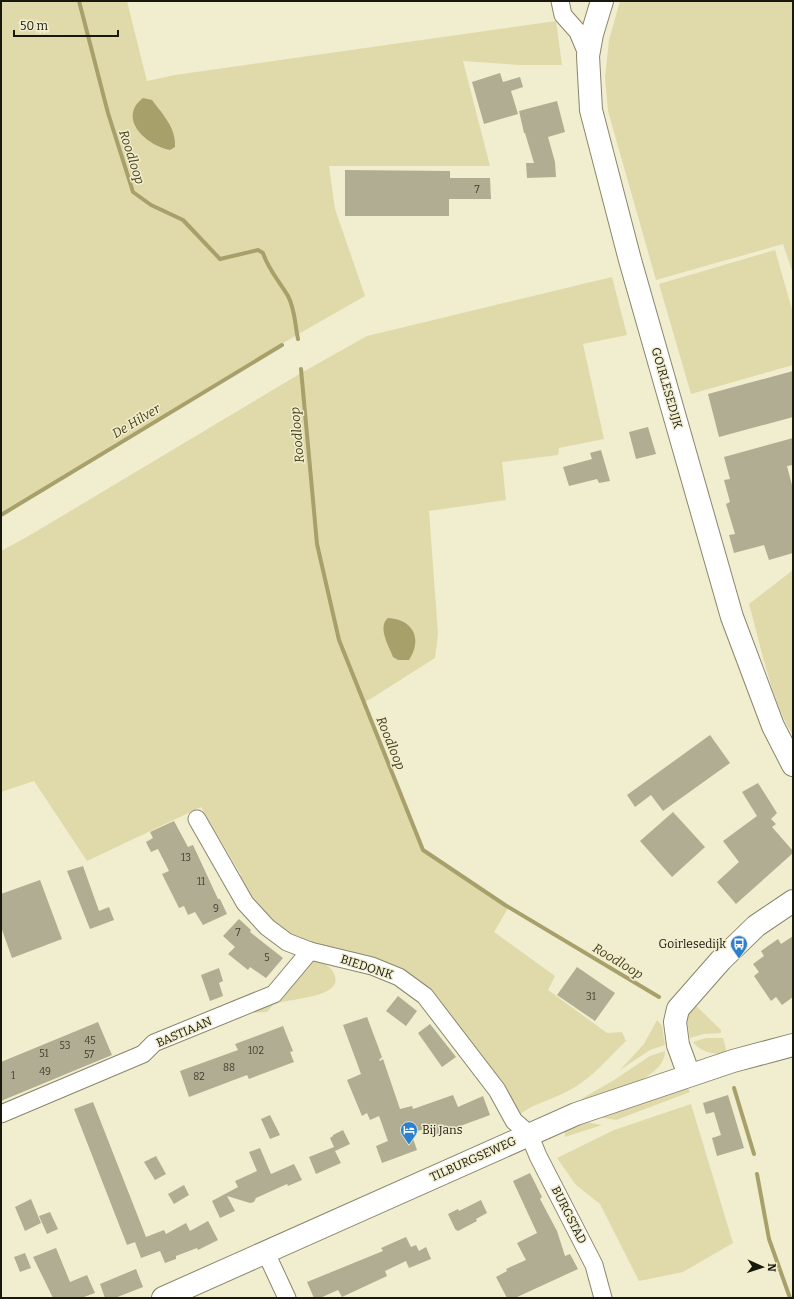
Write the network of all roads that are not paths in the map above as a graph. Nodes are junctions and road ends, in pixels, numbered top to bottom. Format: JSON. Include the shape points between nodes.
{"nodes":[{"id":1,"x":560,"y":1,"type":"edge"},
{"id":2,"x":602,"y":1,"type":"edge"},
{"id":3,"x":588,"y":56,"type":"junction"},
{"id":4,"x":793,"y":765,"type":"edge"},
{"id":5,"x":196,"y":819,"type":"dead end"},
{"id":6,"x":793,"y":901,"type":"edge"},
{"id":7,"x":310,"y":951,"type":"junction"},
{"id":8,"x":793,"y":1045,"type":"edge"},
{"id":9,"x":689,"y":1075,"type":"junction"},
{"id":10,"x":1,"y":1114,"type":"edge"},
{"id":11,"x":529,"y":1134,"type":"junction"},
{"id":12,"x":266,"y":1253,"type":"junction"},
{"id":13,"x":163,"y":1298,"type":"edge"},
{"id":14,"x":287,"y":1298,"type":"edge"},
{"id":15,"x":603,"y":1298,"type":"edge"}],
"edges":[{"from":1,"to":3,"type":"street","via":[[563,15],[578,32]]},
{"from":2,"to":3,"type":"street","name":"GOIRLESEDIJK"},
{"from":3,"to":4,"type":"street","name":"GOIRLESEDIJK","via":[[591,110],[632,267],[730,609],[773,726]]},
{"from":5,"to":7,"type":"street","name":"BIEDONK","via":[[245,903],[267,927],[287,942]]},
{"from":6,"to":9,"type":"street","via":[[756,926],[721,960],[678,1009],[675,1022],[678,1045]]},
{"from":7,"to":10,"type":"street","name":"BASTIAAN","via":[[274,994],[154,1043],[144,1054]]},
{"from":7,"to":11,"type":"street","name":"BIEDONK","via":[[372,966],[412,985],[425,996],[497,1090],[514,1121]]},
{"from":8,"to":9,"type":"street","name":"TILBURGSEWEG"},
{"from":9,"to":11,"type":"street","name":"TILBURGSEWEG","via":[[576,1114]]},
{"from":11,"to":12,"type":"street","name":"TILBURGSEWEG"},
{"from":11,"to":15,"type":"street","name":"BURGSTAD","via":[[594,1264]]},
{"from":12,"to":13,"type":"street","name":"TILBURGSEWEG"},
{"from":12,"to":14,"type":"street"}]}
